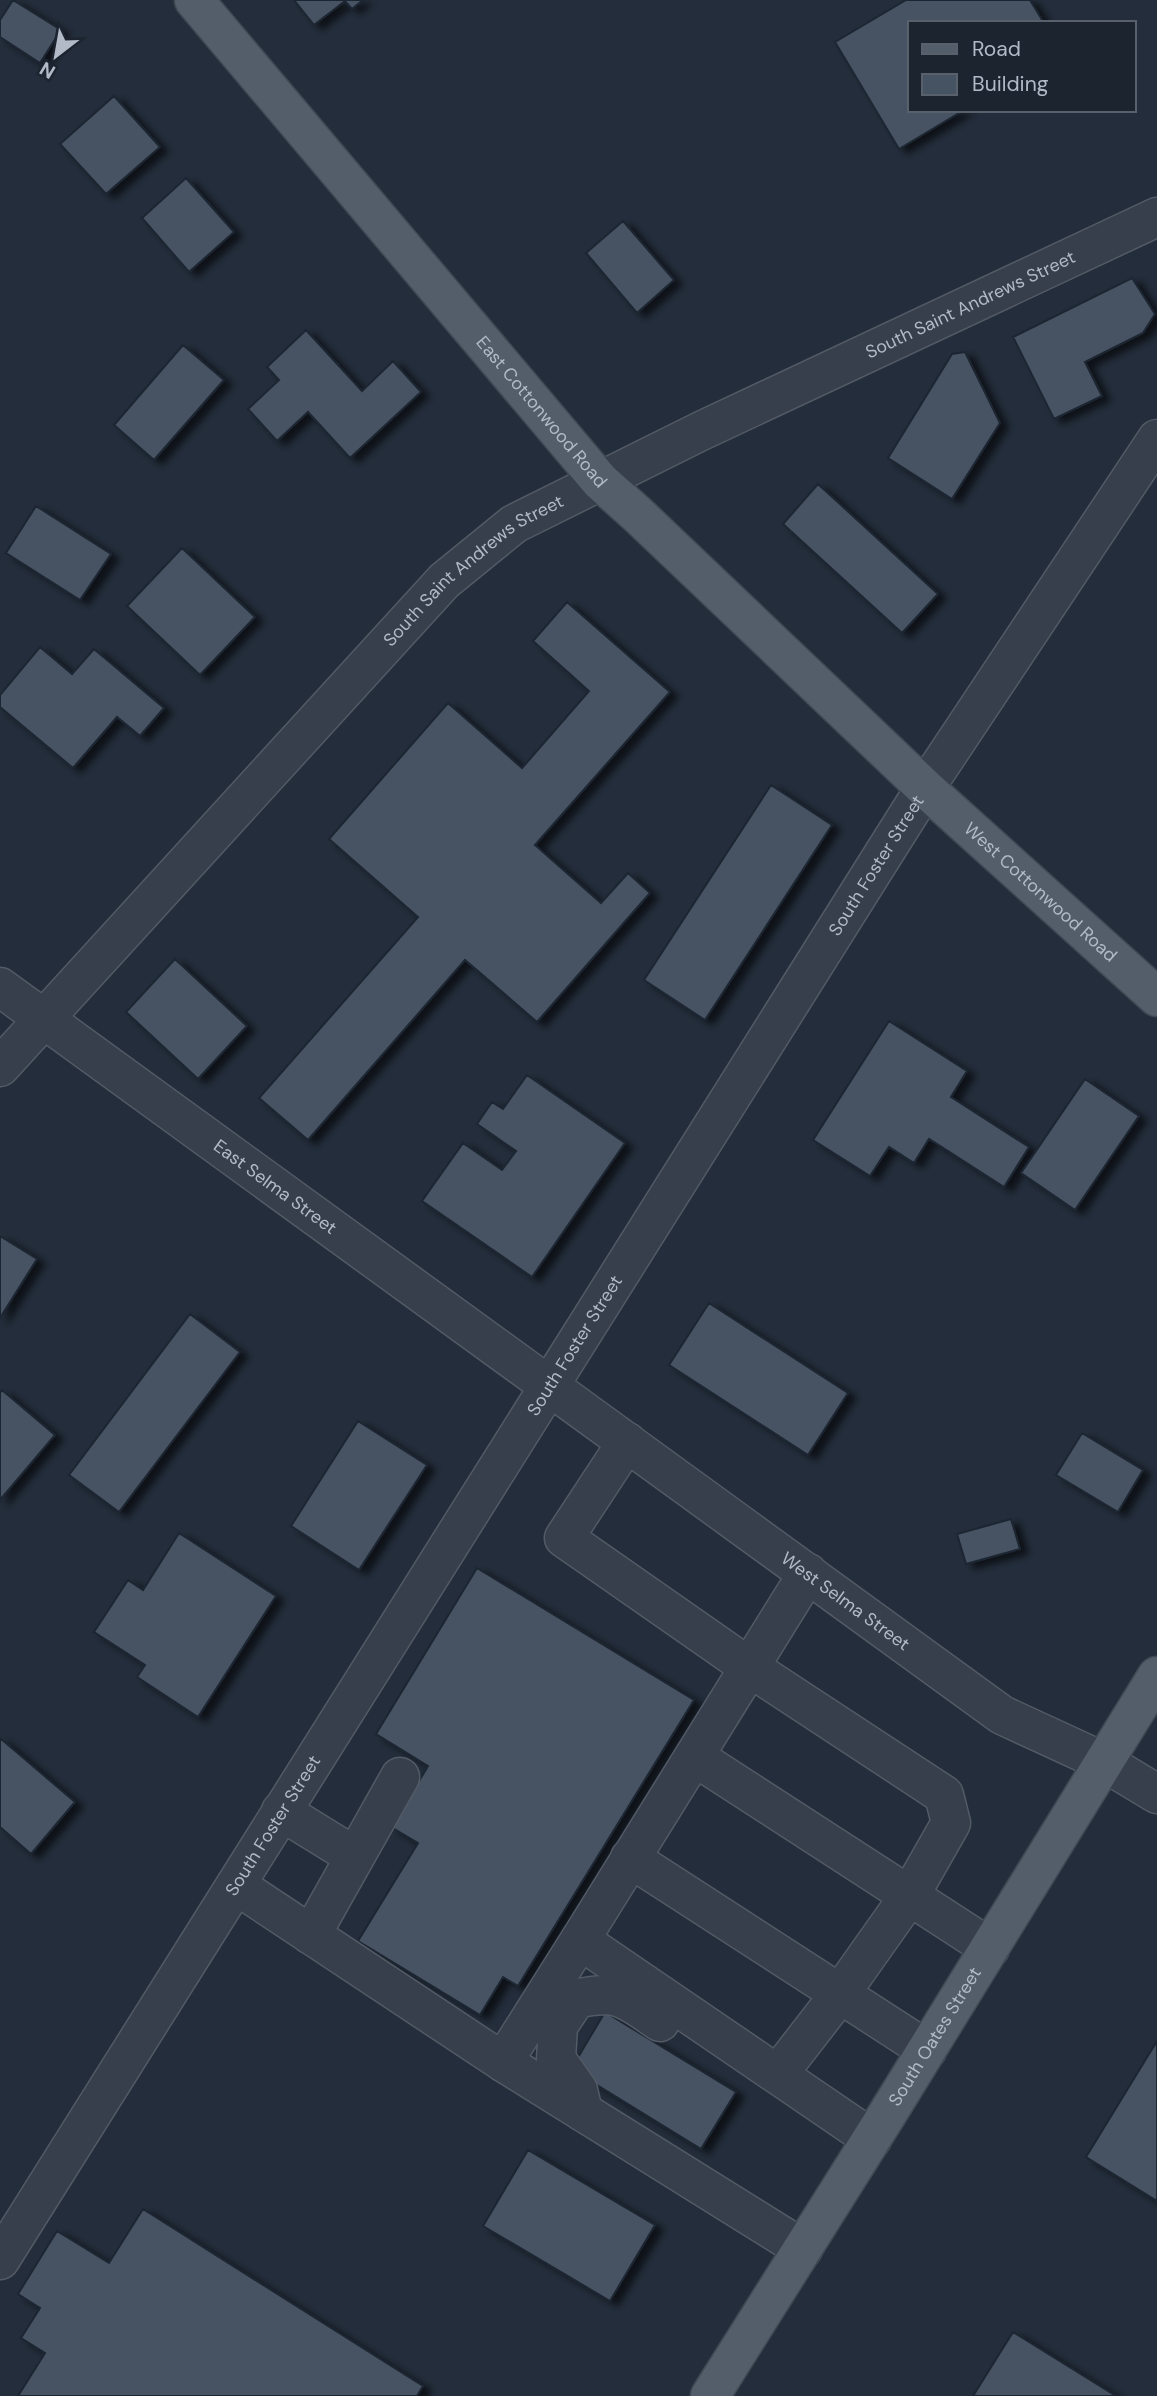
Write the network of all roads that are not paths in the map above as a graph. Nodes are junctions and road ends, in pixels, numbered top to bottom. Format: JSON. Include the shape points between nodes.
{"nodes":[{"id":1,"x":194,"y":0,"type":"edge"},
{"id":2,"x":1157,"y":217,"type":"edge"},
{"id":3,"x":1157,"y":439,"type":"edge"},
{"id":4,"x":600,"y":481,"type":"junction"},
{"id":5,"x":925,"y":788,"type":"junction"},
{"id":6,"x":0,"y":987,"type":"edge"},
{"id":7,"x":1157,"y":997,"type":"edge"},
{"id":8,"x":44,"y":1019,"type":"junction"},
{"id":9,"x":0,"y":1067,"type":"edge"},
{"id":10,"x":549,"y":1385,"type":"junction"},
{"id":11,"x":627,"y":1442,"type":"junction"},
{"id":12,"x":807,"y":1573,"type":"junction"},
{"id":13,"x":749,"y":1667,"type":"junction"},
{"id":14,"x":1157,"y":1676,"type":"edge"},
{"id":15,"x":695,"y":1757,"type":"junction"},
{"id":16,"x":1104,"y":1762,"type":"junction"},
{"id":17,"x":400,"y":1777,"type":"dead end"},
{"id":18,"x":1157,"y":1794,"type":"edge"},
{"id":19,"x":281,"y":1811,"type":"junction"},
{"id":20,"x":354,"y":1856,"type":"junction"},
{"id":21,"x":630,"y":1857,"type":"junction"},
{"id":22,"x":236,"y":1885,"type":"junction"},
{"id":23,"x":910,"y":1895,"type":"junction"},
{"id":24,"x":311,"y":1934,"type":"junction"},
{"id":25,"x":580,"y":1940,"type":"junction"},
{"id":26,"x":990,"y":1948,"type":"junction"},
{"id":27,"x":840,"y":1994,"type":"junction"},
{"id":28,"x":926,"y":2050,"type":"junction"},
{"id":29,"x":503,"y":2062,"type":"junction"},
{"id":30,"x":778,"y":2074,"type":"junction"},
{"id":31,"x":583,"y":2112,"type":"junction"},
{"id":32,"x":872,"y":2139,"type":"junction"},
{"id":33,"x":803,"y":2249,"type":"junction"},
{"id":34,"x":0,"y":2259,"type":"edge"},
{"id":35,"x":710,"y":2396,"type":"edge"}],
"edges":[{"from":1,"to":4,"type":"main road","name":"East Cottonwood Road"},
{"from":2,"to":4,"type":"street","name":"South Saint Andrews Street"},
{"from":3,"to":5,"type":"street","name":"South Foster Street"},
{"from":4,"to":5,"type":"main road","name":"East Cottonwood Road"},
{"from":4,"to":8,"type":"street","name":"South Saint Andrews Street","via":[[514,524],[444,581]]},
{"from":5,"to":7,"type":"main road","name":"West Cottonwood Road"},
{"from":5,"to":10,"type":"street","name":"South Foster Street"},
{"from":6,"to":8,"type":"street","name":"East Selma Street"},
{"from":8,"to":9,"type":"street","name":"South Saint Andrews Street"},
{"from":8,"to":10,"type":"street","name":"East Selma Street"},
{"from":10,"to":11,"type":"street","name":"West Selma Street"},
{"from":10,"to":19,"type":"street","name":"South Foster Street"},
{"from":11,"to":12,"type":"street","name":"West Selma Street"},
{"from":11,"to":13,"type":"street","via":[[564,1538]]},
{"from":12,"to":13,"type":"street"},
{"from":12,"to":16,"type":"street","name":"West Selma Street","via":[[1002,1715]]},
{"from":13,"to":15,"type":"street"},
{"from":13,"to":23,"type":"street","via":[[944,1796],[951,1823]]},
{"from":14,"to":16,"type":"main road","name":"South Oates Street"},
{"from":15,"to":21,"type":"street"},
{"from":15,"to":23,"type":"street"},
{"from":16,"to":18,"type":"street","name":"West Selma Street"},
{"from":16,"to":26,"type":"main road","name":"South Oates Street"},
{"from":17,"to":20,"type":"street"},
{"from":19,"to":20,"type":"street"},
{"from":19,"to":22,"type":"street","name":"South Foster Street"},
{"from":20,"to":24,"type":"street"},
{"from":21,"to":25,"type":"street"},
{"from":21,"to":27,"type":"street"},
{"from":22,"to":24,"type":"street"},
{"from":22,"to":34,"type":"street","name":"South Foster Street"},
{"from":23,"to":26,"type":"street"},
{"from":23,"to":27,"type":"street"},
{"from":24,"to":29,"type":"street"},
{"from":25,"to":29,"type":"street"},
{"from":25,"to":30,"type":"street"},
{"from":26,"to":28,"type":"main road","name":"South Oates Street"},
{"from":27,"to":28,"type":"street"},
{"from":27,"to":30,"type":"street"},
{"from":28,"to":32,"type":"main road","name":"South Oates Street"},
{"from":29,"to":31,"type":"street"},
{"from":30,"to":31,"type":"street","via":[[712,2058],[624,1998],[599,1994],[576,1999],[558,2026],[556,2059],[578,2090]]},
{"from":30,"to":32,"type":"street"},
{"from":31,"to":33,"type":"street"},
{"from":32,"to":33,"type":"main road","name":"South Oates Street"},
{"from":33,"to":35,"type":"main road","name":"South Oates Street"}]}
